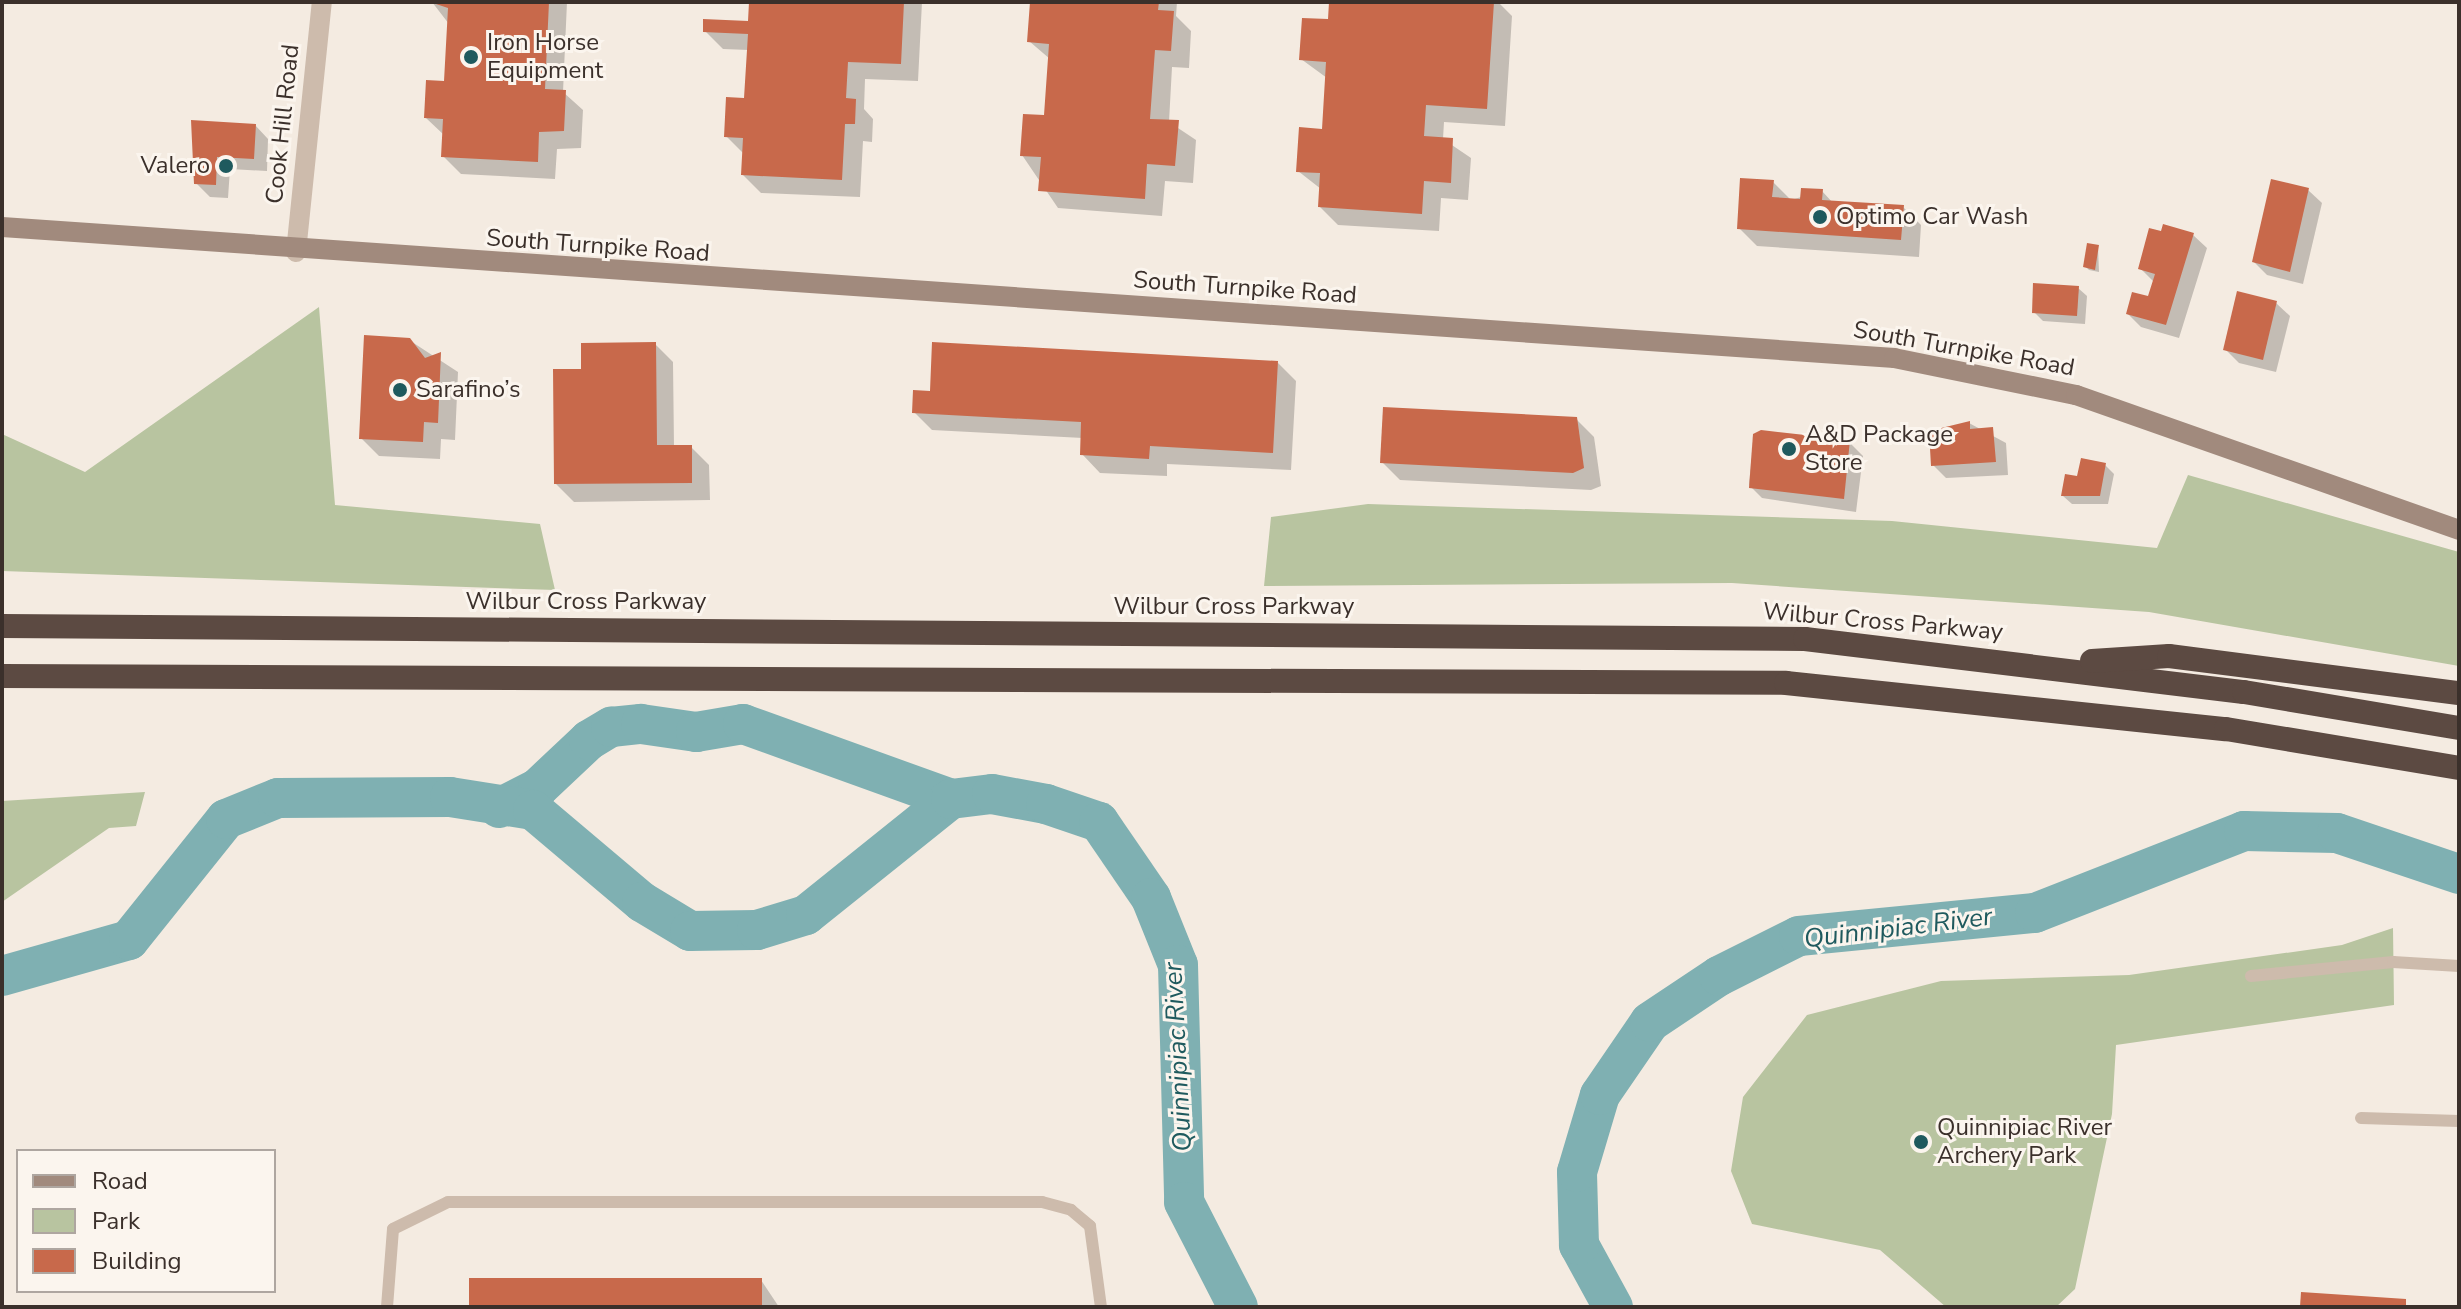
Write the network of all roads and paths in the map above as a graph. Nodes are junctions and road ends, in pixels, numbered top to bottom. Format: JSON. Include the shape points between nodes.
{"nodes":[{"id":1,"x":322,"y":2,"type":"edge"},
{"id":2,"x":2,"y":227,"type":"edge"},
{"id":3,"x":296,"y":252,"type":"junction"},
{"id":4,"x":2459,"y":530,"type":"edge"},
{"id":5,"x":2,"y":626,"type":"edge"},
{"id":6,"x":2037,"y":664,"type":"junction"},
{"id":7,"x":2,"y":676,"type":"edge"},
{"id":8,"x":2459,"y":693,"type":"edge"},
{"id":9,"x":2459,"y":728,"type":"edge"},
{"id":10,"x":2459,"y":768,"type":"edge"},
{"id":11,"x":2459,"y":966,"type":"edge"},
{"id":12,"x":2251,"y":976,"type":"dead end"},
{"id":13,"x":2361,"y":1118,"type":"dead end"},
{"id":14,"x":2459,"y":1121,"type":"edge"},
{"id":15,"x":387,"y":1307,"type":"edge"},
{"id":16,"x":1101,"y":1307,"type":"edge"}],
"edges":[{"from":1,"to":3,"type":"street","name":"Cook Hill Road"},
{"from":2,"to":3,"type":"main road","name":"South Turnpike Road"},
{"from":3,"to":4,"type":"main road","name":"South Turnpike Road","via":[[1894,358],[2076,395]]},
{"from":5,"to":6,"type":"highway","name":"Wilbur Cross Parkway","via":[[1805,639]]},
{"from":6,"to":8,"type":"highway","via":[[2169,656]]},
{"from":6,"to":9,"type":"highway","name":"Wilbur Cross Parkway"},
{"from":7,"to":10,"type":"highway","via":[[1786,683],[2226,729]]},
{"from":11,"to":12,"type":"lane","via":[[2393,962]]},
{"from":13,"to":14,"type":"lane"},
{"from":15,"to":16,"type":"lane","via":[[393,1229],[448,1202],[1042,1202],[1071,1210],[1090,1226]]}]}
